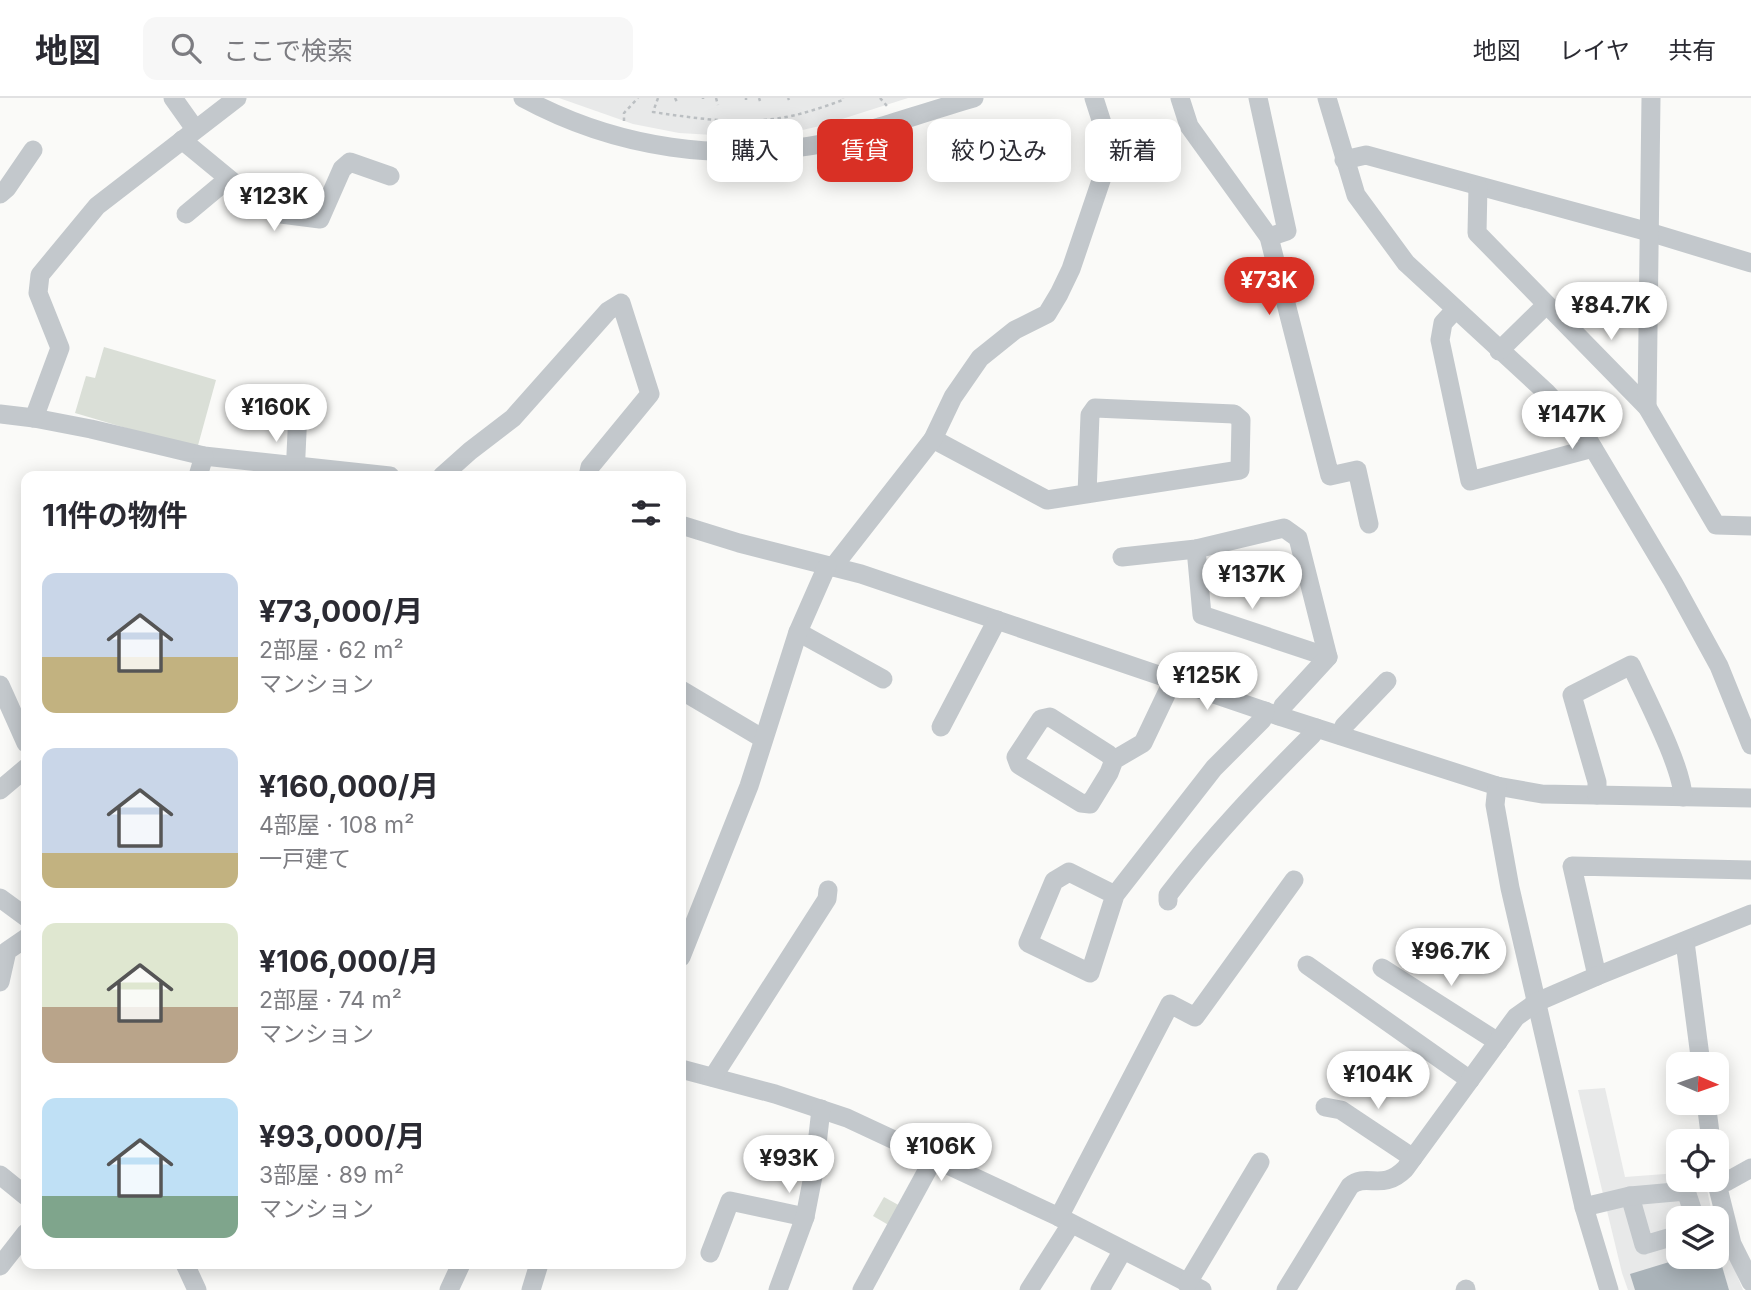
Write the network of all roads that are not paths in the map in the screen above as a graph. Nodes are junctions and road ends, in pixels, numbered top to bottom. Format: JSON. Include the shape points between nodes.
{"nodes":[{"id":1,"x":173,"y":98,"type":"edge"},
{"id":2,"x":237,"y":98,"type":"edge"},
{"id":3,"x":523,"y":98,"type":"edge"},
{"id":4,"x":974,"y":98,"type":"edge"},
{"id":5,"x":1094,"y":98,"type":"edge"},
{"id":6,"x":1180,"y":98,"type":"edge"},
{"id":7,"x":1258,"y":98,"type":"edge"},
{"id":8,"x":1326,"y":98,"type":"edge"},
{"id":9,"x":1651,"y":98,"type":"edge"},
{"id":10,"x":188,"y":135,"type":"junction"},
{"id":11,"x":33,"y":149,"type":"dead end"},
{"id":12,"x":1344,"y":160,"type":"junction"},
{"id":13,"x":390,"y":176,"type":"dead end"},
{"id":14,"x":228,"y":179,"type":"junction"},
{"id":15,"x":1478,"y":186,"type":"junction"},
{"id":16,"x":0,"y":194,"type":"edge"},
{"id":17,"x":186,"y":214,"type":"dead end"},
{"id":18,"x":1649,"y":232,"type":"junction"},
{"id":19,"x":1269,"y":237,"type":"junction"},
{"id":20,"x":1751,"y":263,"type":"edge"},
{"id":21,"x":1546,"y":305,"type":"junction"},
{"id":22,"x":1455,"y":310,"type":"junction"},
{"id":23,"x":1499,"y":351,"type":"junction"},
{"id":24,"x":1647,"y":407,"type":"junction"},
{"id":25,"x":298,"y":411,"type":"dead end"},
{"id":26,"x":0,"y":414,"type":"edge"},
{"id":27,"x":34,"y":418,"type":"junction"},
{"id":28,"x":933,"y":439,"type":"junction"},
{"id":29,"x":1593,"y":448,"type":"junction"},
{"id":30,"x":204,"y":456,"type":"junction"},
{"id":31,"x":200,"y":471,"type":"edge"},
{"id":32,"x":295,"y":471,"type":"edge"},
{"id":33,"x":448,"y":471,"type":"edge"},
{"id":34,"x":589,"y":471,"type":"edge"},
{"id":35,"x":1087,"y":495,"type":"junction"},
{"id":36,"x":1369,"y":524,"type":"dead end"},
{"id":37,"x":1751,"y":526,"type":"edge"},
{"id":38,"x":686,"y":527,"type":"edge"},
{"id":39,"x":1196,"y":549,"type":"junction"},
{"id":40,"x":1122,"y":557,"type":"dead end"},
{"id":41,"x":830,"y":566,"type":"junction"},
{"id":42,"x":997,"y":620,"type":"junction"},
{"id":43,"x":798,"y":632,"type":"junction"},
{"id":44,"x":1328,"y":657,"type":"junction"},
{"id":45,"x":883,"y":680,"type":"dead end"},
{"id":46,"x":1173,"y":680,"type":"junction"},
{"id":47,"x":1387,"y":681,"type":"dead end"},
{"id":48,"x":0,"y":685,"type":"edge"},
{"id":49,"x":686,"y":693,"type":"edge"},
{"id":50,"x":1272,"y":714,"type":"junction"},
{"id":51,"x":941,"y":727,"type":"dead end"},
{"id":52,"x":1316,"y":728,"type":"junction"},
{"id":53,"x":21,"y":732,"type":"edge"},
{"id":54,"x":1340,"y":735,"type":"junction"},
{"id":55,"x":762,"y":738,"type":"junction"},
{"id":56,"x":1750,"y":740,"type":"edge"},
{"id":57,"x":1114,"y":760,"type":"junction"},
{"id":58,"x":21,"y":772,"type":"edge"},
{"id":59,"x":1497,"y":786,"type":"junction"},
{"id":60,"x":0,"y":790,"type":"edge"},
{"id":61,"x":1597,"y":795,"type":"junction"},
{"id":62,"x":1683,"y":797,"type":"junction"},
{"id":63,"x":1751,"y":798,"type":"edge"},
{"id":64,"x":1751,"y":870,"type":"edge"},
{"id":65,"x":1294,"y":880,"type":"dead end"},
{"id":66,"x":828,"y":890,"type":"dead end"},
{"id":67,"x":1115,"y":895,"type":"junction"},
{"id":68,"x":0,"y":898,"type":"edge"},
{"id":69,"x":1168,"y":901,"type":"dead end"},
{"id":70,"x":21,"y":913,"type":"edge"},
{"id":71,"x":1751,"y":914,"type":"edge"},
{"id":72,"x":21,"y":941,"type":"edge"},
{"id":73,"x":1685,"y":942,"type":"junction"},
{"id":74,"x":686,"y":944,"type":"edge"},
{"id":75,"x":1307,"y":965,"type":"dead end"},
{"id":76,"x":1382,"y":968,"type":"dead end"},
{"id":77,"x":1597,"y":976,"type":"junction"},
{"id":78,"x":0,"y":982,"type":"edge"},
{"id":79,"x":1537,"y":1002,"type":"junction"},
{"id":80,"x":1498,"y":1042,"type":"junction"},
{"id":81,"x":1699,"y":1052,"type":"edge"},
{"id":82,"x":686,"y":1070,"type":"edge"},
{"id":83,"x":713,"y":1077,"type":"junction"},
{"id":84,"x":1470,"y":1080,"type":"junction"},
{"id":85,"x":1325,"y":1107,"type":"dead end"},
{"id":86,"x":821,"y":1108,"type":"junction"},
{"id":87,"x":934,"y":1158,"type":"junction"},
{"id":88,"x":1413,"y":1158,"type":"junction"},
{"id":89,"x":1260,"y":1162,"type":"dead end"},
{"id":90,"x":1751,"y":1168,"type":"edge"},
{"id":91,"x":0,"y":1175,"type":"edge"},
{"id":92,"x":1729,"y":1180,"type":"edge"},
{"id":93,"x":21,"y":1192,"type":"edge"},
{"id":94,"x":1719,"y":1192,"type":"edge"},
{"id":95,"x":1630,"y":1196,"type":"junction"},
{"id":96,"x":1691,"y":1206,"type":"edge"},
{"id":97,"x":1584,"y":1207,"type":"junction"},
{"id":98,"x":805,"y":1217,"type":"junction"},
{"id":99,"x":1065,"y":1220,"type":"junction"},
{"id":100,"x":21,"y":1239,"type":"edge"},
{"id":101,"x":1666,"y":1239,"type":"edge"},
{"id":102,"x":1123,"y":1251,"type":"junction"},
{"id":103,"x":710,"y":1253,"type":"dead end"},
{"id":104,"x":0,"y":1266,"type":"edge"},
{"id":105,"x":187,"y":1269,"type":"edge"},
{"id":106,"x":459,"y":1269,"type":"edge"},
{"id":107,"x":537,"y":1269,"type":"edge"},
{"id":108,"x":1751,"y":1282,"type":"edge"},
{"id":109,"x":1184,"y":1285,"type":"edge"},
{"id":110,"x":197,"y":1290,"type":"edge"},
{"id":111,"x":449,"y":1290,"type":"edge"},
{"id":112,"x":531,"y":1290,"type":"edge"},
{"id":113,"x":778,"y":1290,"type":"edge"},
{"id":114,"x":862,"y":1290,"type":"edge"},
{"id":115,"x":1029,"y":1290,"type":"edge"},
{"id":116,"x":1100,"y":1290,"type":"edge"},
{"id":117,"x":1286,"y":1290,"type":"edge"},
{"id":118,"x":1609,"y":1290,"type":"edge"}],
"edges":[{"from":1,"to":10,"type":"street"},
{"from":2,"to":10,"type":"street"},
{"from":3,"to":4,"type":"street","via":[[556,116],[608,134],[667,147],[767,152],[830,142]]},
{"from":5,"to":28,"type":"street","via":[[1111,152],[1071,269],[1047,314],[1015,330],[980,358],[953,397]]},
{"from":6,"to":19,"type":"street","via":[[1189,126]]},
{"from":7,"to":19,"type":"street","via":[[1287,231]]},
{"from":8,"to":12,"type":"street"},
{"from":9,"to":18,"type":"street"},
{"from":10,"to":14,"type":"street"},
{"from":10,"to":27,"type":"street","via":[[97,206],[40,275],[38,293],[60,348]]},
{"from":11,"to":16,"type":"street"},
{"from":12,"to":15,"type":"street","via":[[1366,155]]},
{"from":12,"to":22,"type":"street","via":[[1356,195],[1406,263]]},
{"from":13,"to":14,"type":"street","via":[[350,162],[342,169],[320,219],[281,214]]},
{"from":14,"to":17,"type":"street"},
{"from":15,"to":18,"type":"street"},
{"from":15,"to":21,"type":"street","via":[[1478,233]]},
{"from":18,"to":20,"type":"street"},
{"from":18,"to":24,"type":"street"},
{"from":19,"to":36,"type":"street","via":[[1330,476],[1357,470]]},
{"from":21,"to":23,"type":"street"},
{"from":21,"to":24,"type":"street"},
{"from":22,"to":23,"type":"street"},
{"from":22,"to":29,"type":"street","via":[[1443,323],[1440,340],[1470,481]]},
{"from":23,"to":29,"type":"street","via":[[1546,392]]},
{"from":24,"to":37,"type":"street","via":[[1716,525]]},
{"from":25,"to":32,"type":"street"},
{"from":26,"to":27,"type":"street"},
{"from":27,"to":30,"type":"street"},
{"from":28,"to":35,"type":"street","via":[[1047,500]]},
{"from":28,"to":41,"type":"street"},
{"from":29,"to":56,"type":"street","via":[[1696,622]]},
{"from":30,"to":31,"type":"street"},
{"from":30,"to":32,"type":"street"},
{"from":33,"to":34,"type":"street","via":[[513,418],[608,311],[621,303],[650,394]]},
{"from":35,"to":35,"type":"street","via":[[1240,470],[1241,420],[1234,414],[1095,408],[1090,415]]},
{"from":38,"to":41,"type":"street"},
{"from":39,"to":40,"type":"street"},
{"from":39,"to":44,"type":"street","via":[[1202,615]]},
{"from":39,"to":44,"type":"street","via":[[1284,528],[1298,538]]},
{"from":41,"to":42,"type":"street"},
{"from":41,"to":43,"type":"street"},
{"from":42,"to":46,"type":"street"},
{"from":42,"to":51,"type":"street"},
{"from":43,"to":45,"type":"street"},
{"from":43,"to":55,"type":"street"},
{"from":44,"to":50,"type":"street"},
{"from":46,"to":50,"type":"street"},
{"from":46,"to":57,"type":"street","via":[[1143,743]]},
{"from":47,"to":54,"type":"street"},
{"from":48,"to":53,"type":"street"},
{"from":49,"to":55,"type":"street"},
{"from":50,"to":52,"type":"street"},
{"from":50,"to":67,"type":"street","via":[[1214,768]]},
{"from":52,"to":54,"type":"street"},
{"from":52,"to":69,"type":"street","via":[[1198,856]]},
{"from":54,"to":59,"type":"street"},
{"from":55,"to":74,"type":"street"},
{"from":57,"to":57,"type":"street","via":[[1090,804],[1019,765],[1016,757],[1041,719],[1050,717]]},
{"from":58,"to":60,"type":"street"},
{"from":59,"to":61,"type":"street","via":[[1542,794]]},
{"from":59,"to":79,"type":"street","via":[[1495,805],[1510,888]]},
{"from":61,"to":62,"type":"street"},
{"from":61,"to":62,"type":"street","via":[[1572,695],[1631,665],[1671,756]]},
{"from":62,"to":63,"type":"street"},
{"from":64,"to":77,"type":"street","via":[[1572,866]]},
{"from":65,"to":99,"type":"street","via":[[1195,1017],[1170,1004]]},
{"from":66,"to":83,"type":"street","via":[[827,899]]},
{"from":67,"to":67,"type":"street","via":[[1090,973],[1028,943],[1054,881],[1069,872]]},
{"from":68,"to":70,"type":"street"},
{"from":71,"to":73,"type":"street"},
{"from":72,"to":78,"type":"street","via":[[7,951]]},
{"from":73,"to":77,"type":"street"},
{"from":73,"to":81,"type":"street"},
{"from":75,"to":84,"type":"street"},
{"from":76,"to":80,"type":"street"},
{"from":77,"to":79,"type":"street"},
{"from":79,"to":80,"type":"street","via":[[1516,1017]]},
{"from":79,"to":97,"type":"street"},
{"from":80,"to":84,"type":"street"},
{"from":82,"to":83,"type":"street"},
{"from":83,"to":86,"type":"street"},
{"from":84,"to":88,"type":"street"},
{"from":85,"to":88,"type":"street","via":[[1341,1110]]},
{"from":86,"to":87,"type":"street"},
{"from":86,"to":98,"type":"street"},
{"from":87,"to":99,"type":"street"},
{"from":87,"to":114,"type":"street"},
{"from":88,"to":117,"type":"street","via":[[1395,1178],[1350,1186]]},
{"from":89,"to":109,"type":"street"},
{"from":90,"to":92,"type":"street"},
{"from":91,"to":93,"type":"street"},
{"from":94,"to":108,"type":"street","via":[[1732,1244]]},
{"from":95,"to":96,"type":"street","via":[[1686,1191]]},
{"from":95,"to":97,"type":"street"},
{"from":95,"to":101,"type":"street","via":[[1644,1245]]},
{"from":97,"to":118,"type":"street"},
{"from":98,"to":103,"type":"street","via":[[730,1201]]},
{"from":98,"to":113,"type":"street"},
{"from":99,"to":102,"type":"street"},
{"from":99,"to":115,"type":"street"},
{"from":100,"to":104,"type":"street"},
{"from":102,"to":109,"type":"street"},
{"from":102,"to":116,"type":"street"},
{"from":105,"to":110,"type":"street"},
{"from":106,"to":111,"type":"street"},
{"from":107,"to":112,"type":"street"}]}
